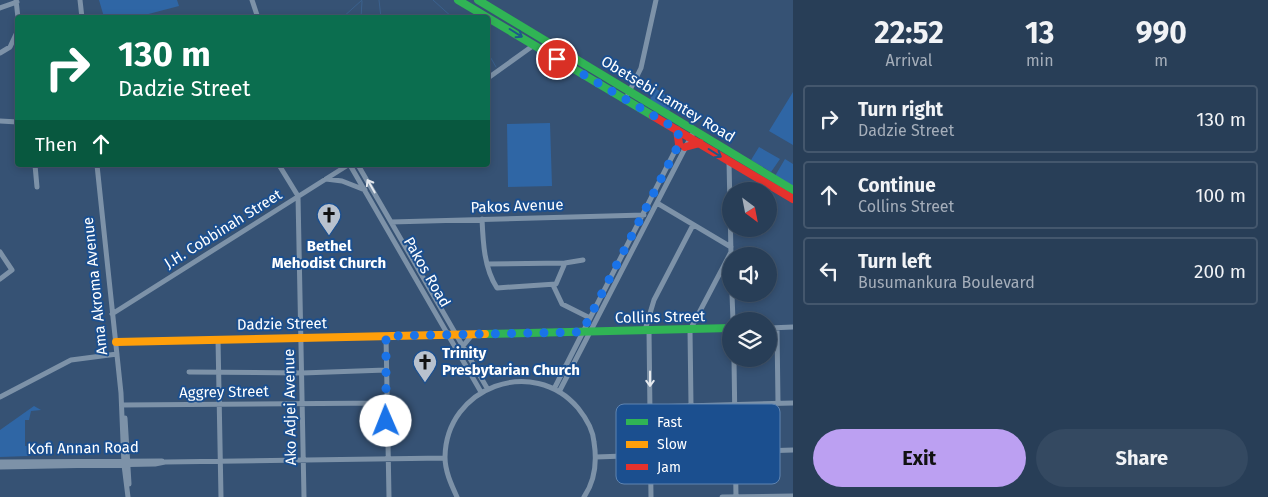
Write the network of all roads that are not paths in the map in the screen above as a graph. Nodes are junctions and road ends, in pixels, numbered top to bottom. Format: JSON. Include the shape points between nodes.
{"nodes":[{"id":1,"x":80,"y":0,"type":"edge"},
{"id":2,"x":252,"y":0,"type":"edge"},
{"id":3,"x":458,"y":0,"type":"edge"},
{"id":4,"x":478,"y":0,"type":"edge"},
{"id":5,"x":656,"y":0,"type":"edge"},
{"id":6,"x":17,"y":1,"type":"edge"},
{"id":7,"x":0,"y":8,"type":"edge"},
{"id":8,"x":18,"y":15,"type":"edge"},
{"id":9,"x":82,"y":15,"type":"edge"},
{"id":10,"x":257,"y":15,"type":"edge"},
{"id":11,"x":483,"y":15,"type":"edge"},
{"id":12,"x":490,"y":19,"type":"edge"},
{"id":13,"x":15,"y":36,"type":"edge"},
{"id":14,"x":534,"y":45,"type":"junction"},
{"id":15,"x":0,"y":53,"type":"edge"},
{"id":16,"x":490,"y":77,"type":"edge"},
{"id":17,"x":627,"y":95,"type":"junction"},
{"id":18,"x":0,"y":122,"type":"edge"},
{"id":19,"x":15,"y":122,"type":"edge"},
{"id":20,"x":687,"y":132,"type":"junction"},
{"id":21,"x":700,"y":143,"type":"junction"},
{"id":22,"x":682,"y":145,"type":"junction"},
{"id":23,"x":729,"y":162,"type":"junction"},
{"id":24,"x":35,"y":167,"type":"edge"},
{"id":25,"x":97,"y":167,"type":"edge"},
{"id":26,"x":280,"y":167,"type":"edge"},
{"id":27,"x":344,"y":167,"type":"edge"},
{"id":28,"x":348,"y":167,"type":"edge"},
{"id":29,"x":359,"y":167,"type":"edge"},
{"id":30,"x":325,"y":179,"type":"junction"},
{"id":31,"x":37,"y":187,"type":"dead end"},
{"id":32,"x":365,"y":190,"type":"junction"},
{"id":33,"x":793,"y":190,"type":"edge"},
{"id":34,"x":298,"y":196,"type":"junction"},
{"id":35,"x":793,"y":199,"type":"edge"},
{"id":36,"x":657,"y":203,"type":"junction"},
{"id":37,"x":644,"y":215,"type":"junction"},
{"id":38,"x":482,"y":219,"type":"junction"},
{"id":39,"x":391,"y":222,"type":"junction"},
{"id":40,"x":693,"y":225,"type":"junction"},
{"id":41,"x":724,"y":247,"type":"edge"},
{"id":42,"x":731,"y":247,"type":"edge"},
{"id":43,"x":0,"y":252,"type":"edge"},
{"id":44,"x":582,"y":260,"type":"dead end"},
{"id":45,"x":565,"y":263,"type":"junction"},
{"id":46,"x":487,"y":264,"type":"junction"},
{"id":47,"x":722,"y":269,"type":"edge"},
{"id":48,"x":0,"y":279,"type":"edge"},
{"id":49,"x":553,"y":285,"type":"junction"},
{"id":50,"x":112,"y":314,"type":"junction"},
{"id":51,"x":590,"y":318,"type":"junction"},
{"id":52,"x":793,"y":327,"type":"edge"},
{"id":53,"x":722,"y":328,"type":"edge"},
{"id":54,"x":777,"y":328,"type":"joint"},
{"id":55,"x":647,"y":330,"type":"junction"},
{"id":56,"x":690,"y":330,"type":"junction"},
{"id":57,"x":585,"y":332,"type":"junction"},
{"id":58,"x":453,"y":335,"type":"junction"},
{"id":59,"x":472,"y":335,"type":"junction"},
{"id":60,"x":386,"y":336,"type":"junction"},
{"id":61,"x":300,"y":338,"type":"junction"},
{"id":62,"x":218,"y":339,"type":"junction"},
{"id":63,"x":116,"y":342,"type":"junction"},
{"id":64,"x":462,"y":346,"type":"junction"},
{"id":65,"x":117,"y":354,"type":"junction"},
{"id":66,"x":734,"y":367,"type":"edge"},
{"id":67,"x":386,"y":370,"type":"junction"},
{"id":68,"x":189,"y":372,"type":"dead end"},
{"id":69,"x":220,"y":372,"type":"junction"},
{"id":70,"x":302,"y":372,"type":"junction"},
{"id":71,"x":487,"y":388,"type":"junction"},
{"id":72,"x":556,"y":390,"type":"junction"},
{"id":73,"x":481,"y":392,"type":"junction"},
{"id":74,"x":0,"y":396,"type":"edge"},
{"id":75,"x":302,"y":402,"type":"junction"},
{"id":76,"x":386,"y":403,"type":"junction"},
{"id":77,"x":778,"y":403,"type":"junction"},
{"id":78,"x":793,"y":403,"type":"edge"},
{"id":79,"x":650,"y":404,"type":"edge"},
{"id":80,"x":691,"y":404,"type":"edge"},
{"id":81,"x":734,"y":404,"type":"joint"},
{"id":82,"x":122,"y":405,"type":"junction"},
{"id":83,"x":220,"y":405,"type":"junction"},
{"id":84,"x":780,"y":450,"type":"edge"},
{"id":85,"x":793,"y":450,"type":"edge"},
{"id":86,"x":596,"y":457,"type":"junction"},
{"id":87,"x":616,"y":457,"type":"edge"},
{"id":88,"x":445,"y":458,"type":"junction"},
{"id":89,"x":387,"y":459,"type":"junction"},
{"id":90,"x":303,"y":460,"type":"junction"},
{"id":91,"x":220,"y":461,"type":"junction"},
{"id":92,"x":0,"y":462,"type":"edge"},
{"id":93,"x":126,"y":462,"type":"junction"},
{"id":94,"x":0,"y":467,"type":"edge"},
{"id":95,"x":651,"y":484,"type":"edge"},
{"id":96,"x":735,"y":484,"type":"edge"},
{"id":97,"x":128,"y":494,"type":"edge"},
{"id":98,"x":793,"y":496,"type":"edge"},
{"id":99,"x":221,"y":497,"type":"edge"},
{"id":100,"x":304,"y":497,"type":"edge"},
{"id":101,"x":389,"y":497,"type":"edge"},
{"id":102,"x":457,"y":497,"type":"edge"},
{"id":103,"x":584,"y":497,"type":"edge"},
{"id":104,"x":651,"y":497,"type":"edge"},
{"id":105,"x":722,"y":497,"type":"edge"},
{"id":106,"x":736,"y":497,"type":"edge"}],
"edges":[{"from":1,"to":9,"type":"street"},
{"from":2,"to":10,"type":"street"},
{"from":3,"to":11,"type":"main road","name":"Obetsebi Lamtey Road","one_way":true},
{"from":4,"to":17,"type":"main road","name":"Obetsebi Lamtey Road"},
{"from":5,"to":17,"type":"street","via":[[641,68]]},
{"from":6,"to":7,"type":"street"},
{"from":6,"to":8,"type":"street"},
{"from":12,"to":14,"type":"main road","name":"Obetsebi Lamtey Road","one_way":true},
{"from":13,"to":15,"type":"street","via":[[10,47]]},
{"from":14,"to":16,"type":"street"},
{"from":14,"to":17,"type":"main road","name":"Obetsebi Lamtey Road"},
{"from":17,"to":20,"type":"main road","name":"Obetsebi Lamtey Road"},
{"from":18,"to":19,"type":"street"},
{"from":20,"to":21,"type":"main road","name":"Obetsebi Lamtey Road"},
{"from":20,"to":22,"type":"main road"},
{"from":20,"to":22,"type":"street"},
{"from":20,"to":33,"type":"main road","name":"Obetsebi Lamtey Road"},
{"from":21,"to":22,"type":"main road"},
{"from":21,"to":23,"type":"main road","name":"Obetsebi Lamtey Road","one_way":true},
{"from":22,"to":36,"type":"street"},
{"from":22,"to":37,"type":"street"},
{"from":23,"to":35,"type":"main road","name":"Obetsebi Lamtey Road"},
{"from":23,"to":42,"type":"street"},
{"from":24,"to":31,"type":"street"},
{"from":25,"to":50,"type":"street","name":"Ama Akroma Avenue"},
{"from":26,"to":34,"type":"street"},
{"from":27,"to":30,"type":"street","name":"J.H. Cobbinah Street"},
{"from":28,"to":32,"type":"street","name":"Pakos Road"},
{"from":39,"to":29,"type":"street","name":"Pakos Road","one_way":true},
{"from":30,"to":32,"type":"street"},
{"from":30,"to":34,"type":"street","name":"J.H. Cobbinah Street"},
{"from":32,"to":58,"type":"street","name":"Pakos Road"},
{"from":34,"to":50,"type":"street","name":"J.H. Cobbinah Street"},
{"from":34,"to":61,"type":"street","name":"Ako Adjei Avenue"},
{"from":36,"to":40,"type":"street"},
{"from":36,"to":57,"type":"street"},
{"from":37,"to":38,"type":"street","name":"Pakos Avenue"},
{"from":37,"to":51,"type":"street"},
{"from":38,"to":39,"type":"street","name":"Pakos Avenue"},
{"from":38,"to":46,"type":"street"},
{"from":39,"to":58,"type":"street","name":"Pakos Road"},
{"from":40,"to":41,"type":"street"},
{"from":40,"to":55,"type":"street","via":[[651,308]]},
{"from":43,"to":48,"type":"street","via":[[12,270]]},
{"from":44,"to":45,"type":"street"},
{"from":45,"to":46,"type":"street"},
{"from":45,"to":49,"type":"street","via":[[557,283]]},
{"from":46,"to":49,"type":"street","via":[[497,288]]},
{"from":47,"to":56,"type":"street"},
{"from":49,"to":51,"type":"street","via":[[562,304]]},
{"from":50,"to":63,"type":"street","name":"Ama Akroma Avenue"},
{"from":51,"to":57,"type":"street"},
{"from":52,"to":54,"type":"street"},
{"from":53,"to":56,"type":"main road","name":"Collins Street"},
{"from":54,"to":77,"type":"street"},
{"from":55,"to":56,"type":"main road","name":"Collins Street"},
{"from":55,"to":57,"type":"main road","name":"Collins Street"},
{"from":55,"to":79,"type":"street","one_way":true},
{"from":56,"to":80,"type":"street"},
{"from":57,"to":59,"type":"main road","name":"Collins Street"},
{"from":57,"to":72,"type":"street"},
{"from":58,"to":59,"type":"main road","name":"Collins Street"},
{"from":58,"to":60,"type":"main road","name":"Dadzie Street"},
{"from":58,"to":64,"type":"street","name":"Pakos Road"},
{"from":58,"to":73,"type":"street","name":"Pakos Road"},
{"from":59,"to":64,"type":"street"},
{"from":60,"to":61,"type":"main road","name":"Dadzie Street"},
{"from":60,"to":67,"type":"street"},
{"from":61,"to":62,"type":"main road","name":"Dadzie Street"},
{"from":61,"to":70,"type":"street","name":"Ako Adjei Avenue"},
{"from":62,"to":63,"type":"main road","name":"Dadzie Street"},
{"from":62,"to":69,"type":"street"},
{"from":63,"to":65,"type":"street","name":"Ama Akroma Avenue"},
{"from":64,"to":71,"type":"street","name":"Pakos Road"},
{"from":65,"to":74,"type":"street","via":[[71,360]]},
{"from":65,"to":82,"type":"street","name":"Ama Akroma Avenue"},
{"from":66,"to":81,"type":"street"},
{"from":67,"to":70,"type":"street"},
{"from":67,"to":76,"type":"street"},
{"from":68,"to":69,"type":"street"},
{"from":69,"to":70,"type":"street"},
{"from":69,"to":83,"type":"street"},
{"from":70,"to":75,"type":"street","name":"Ako Adjei Avenue"},
{"from":71,"to":72,"type":"street","via":[[509,382],[532,382]]},
{"from":71,"to":73,"type":"street"},
{"from":72,"to":86,"type":"street","via":[[572,401],[585,417],[594,436]]},
{"from":73,"to":88,"type":"street","via":[[460,412],[452,427]]},
{"from":75,"to":76,"type":"street","name":"Aggrey Street"},
{"from":75,"to":83,"type":"street","name":"Aggrey Street"},
{"from":75,"to":90,"type":"street","name":"Ako Adjei Avenue"},
{"from":76,"to":89,"type":"street"},
{"from":77,"to":78,"type":"street"},
{"from":77,"to":81,"type":"street"},
{"from":82,"to":83,"type":"street","name":"Aggrey Street"},
{"from":82,"to":93,"type":"street","name":"Ama Akroma Avenue"},
{"from":83,"to":91,"type":"street"},
{"from":84,"to":85,"type":"street"},
{"from":86,"to":87,"type":"street"},
{"from":86,"to":103,"type":"street","via":[[594,477]]},
{"from":88,"to":89,"type":"street","name":"Kofi Annan Road"},
{"from":88,"to":102,"type":"street","via":[[449,480]]},
{"from":89,"to":90,"type":"street","name":"Kofi Annan Road"},
{"from":89,"to":101,"type":"street"},
{"from":90,"to":91,"type":"street","name":"Kofi Annan Road"},
{"from":90,"to":100,"type":"street","name":"Ako Adjei Avenue"},
{"from":91,"to":93,"type":"street","name":"Kofi Annan Road"},
{"from":91,"to":99,"type":"street"},
{"from":92,"to":93,"type":"street","name":"Kofi Annan Road"},
{"from":93,"to":94,"type":"street","name":"Kofi Annan Road"},
{"from":93,"to":97,"type":"street","name":"Ama Akroma Avenue"},
{"from":95,"to":104,"type":"street"},
{"from":96,"to":106,"type":"street"},
{"from":98,"to":106,"type":"street"},
{"from":105,"to":106,"type":"street"}]}
